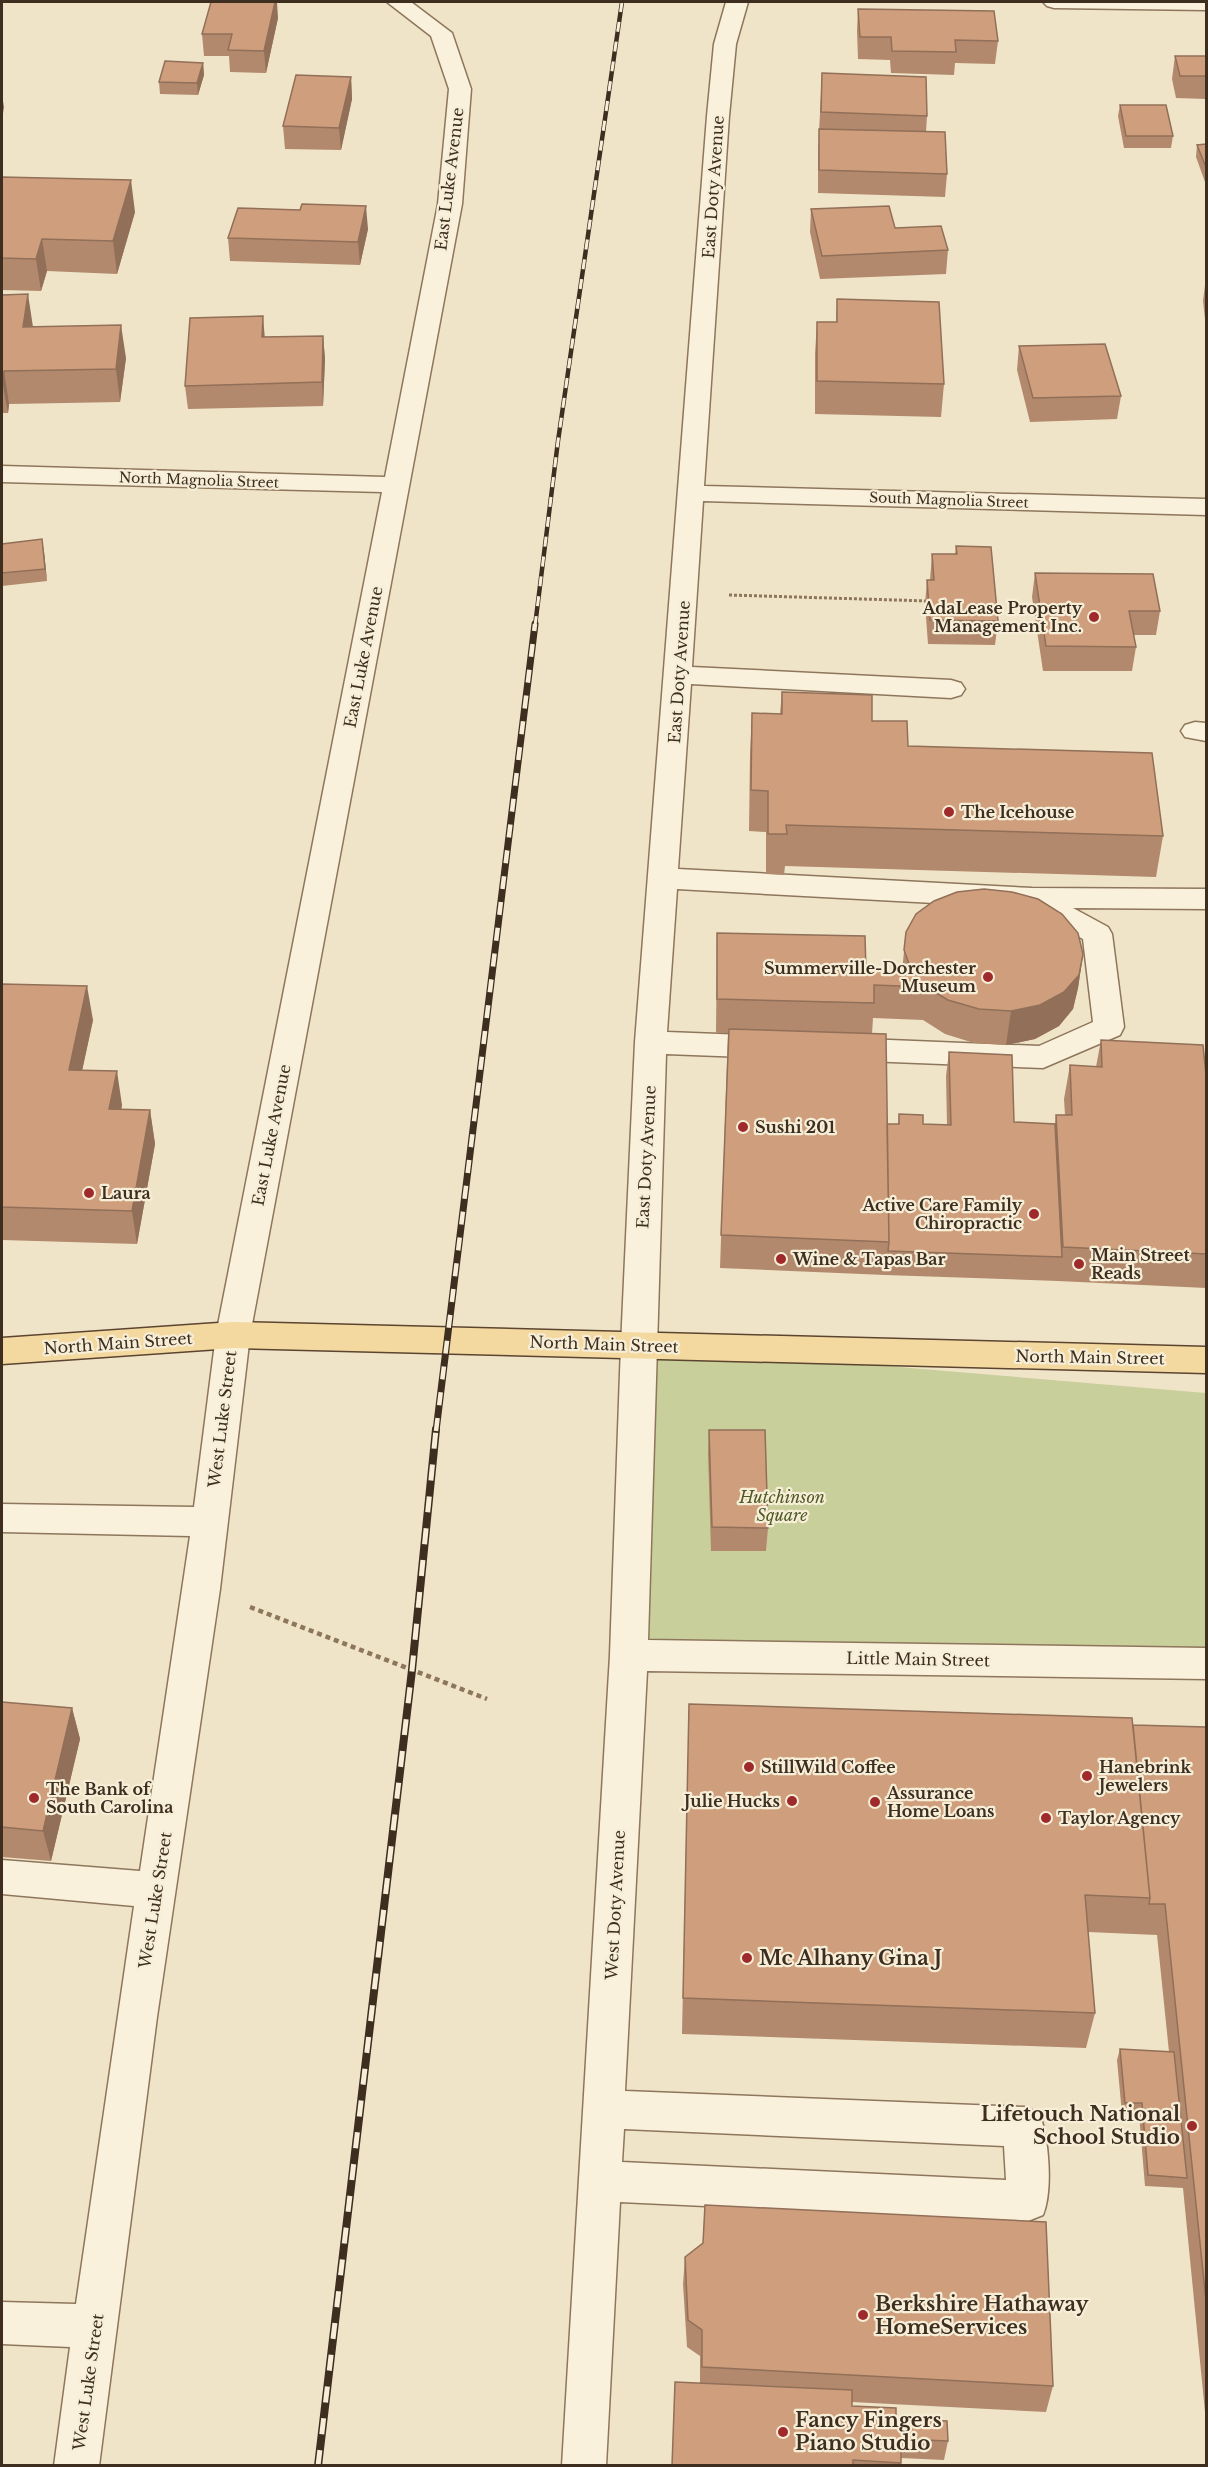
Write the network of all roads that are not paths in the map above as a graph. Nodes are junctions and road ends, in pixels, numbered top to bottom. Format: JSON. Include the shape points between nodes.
{"nodes":[{"id":1,"x":398,"y":2,"type":"edge"},
{"id":2,"x":737,"y":2,"type":"edge"},
{"id":3,"x":1054,"y":2,"type":"edge"},
{"id":4,"x":1206,"y":4,"type":"edge"},
{"id":5,"x":2,"y":474,"type":"edge"},
{"id":6,"x":396,"y":485,"type":"junction"},
{"id":7,"x":692,"y":494,"type":"junction"},
{"id":8,"x":1206,"y":507,"type":"edge"},
{"id":9,"x":679,"y":675,"type":"junction"},
{"id":10,"x":951,"y":689,"type":"dead end"},
{"id":11,"x":664,"y":878,"type":"junction"},
{"id":12,"x":1031,"y":898,"type":"junction"},
{"id":13,"x":1206,"y":899,"type":"edge"},
{"id":14,"x":651,"y":1042,"type":"junction"},
{"id":15,"x":1043,"y":1057,"type":"junction"},
{"id":16,"x":1113,"y":1057,"type":"edge"},
{"id":17,"x":232,"y":1335,"type":"junction"},
{"id":18,"x":638,"y":1345,"type":"junction"},
{"id":19,"x":2,"y":1351,"type":"edge"},
{"id":20,"x":1206,"y":1360,"type":"edge"},
{"id":21,"x":2,"y":1518,"type":"edge"},
{"id":22,"x":210,"y":1522,"type":"junction"},
{"id":23,"x":629,"y":1654,"type":"junction"},
{"id":24,"x":1206,"y":1664,"type":"edge"},
{"id":25,"x":2,"y":1877,"type":"edge"},
{"id":26,"x":156,"y":1890,"type":"junction"},
{"id":27,"x":603,"y":2109,"type":"junction"},
{"id":28,"x":599,"y":2181,"type":"junction"},
{"id":29,"x":2,"y":2323,"type":"edge"},
{"id":30,"x":96,"y":2326,"type":"junction"},
{"id":31,"x":76,"y":2466,"type":"edge"},
{"id":32,"x":584,"y":2466,"type":"edge"}],
"edges":[{"from":1,"to":6,"type":"street","name":"East Luke Avenue","via":[[441,33],[460,89],[450,204]]},
{"from":2,"to":7,"type":"street","name":"East Doty Avenue","via":[[725,44],[718,116]]},
{"from":3,"to":4,"type":"street"},
{"from":5,"to":6,"type":"street","name":"North Magnolia Street"},
{"from":6,"to":17,"type":"street","name":"East Luke Avenue"},
{"from":7,"to":8,"type":"street","name":"South Magnolia Street"},
{"from":7,"to":9,"type":"street","name":"East Doty Avenue"},
{"from":9,"to":10,"type":"street"},
{"from":9,"to":11,"type":"street","name":"East Doty Avenue"},
{"from":11,"to":12,"type":"street"},
{"from":11,"to":14,"type":"street","name":"East Doty Avenue"},
{"from":12,"to":13,"type":"street"},
{"from":12,"to":15,"type":"street","via":[[1097,934],[1109,1028]]},
{"from":14,"to":15,"type":"street"},
{"from":14,"to":18,"type":"street","name":"East Doty Avenue"},
{"from":15,"to":16,"type":"street"},
{"from":17,"to":18,"type":"main road","name":"North Main Street"},
{"from":17,"to":19,"type":"main road","name":"North Main Street"},
{"from":17,"to":22,"type":"street","name":"West Luke Street"},
{"from":18,"to":20,"type":"main road","name":"North Main Street"},
{"from":18,"to":23,"type":"street","name":"West Doty Avenue"},
{"from":21,"to":22,"type":"street"},
{"from":22,"to":26,"type":"street","name":"West Luke Street"},
{"from":23,"to":24,"type":"street","name":"Little Main Street"},
{"from":23,"to":27,"type":"street","name":"West Doty Avenue"},
{"from":25,"to":26,"type":"street"},
{"from":26,"to":30,"type":"street","name":"West Luke Street"},
{"from":27,"to":28,"type":"street","name":"West Doty Avenue"},
{"from":27,"to":28,"type":"street","via":[[1024,2127],[1028,2201]]},
{"from":28,"to":32,"type":"street","name":"West Doty Avenue"},
{"from":29,"to":30,"type":"street"},
{"from":30,"to":31,"type":"street","name":"West Luke Street"}]}
